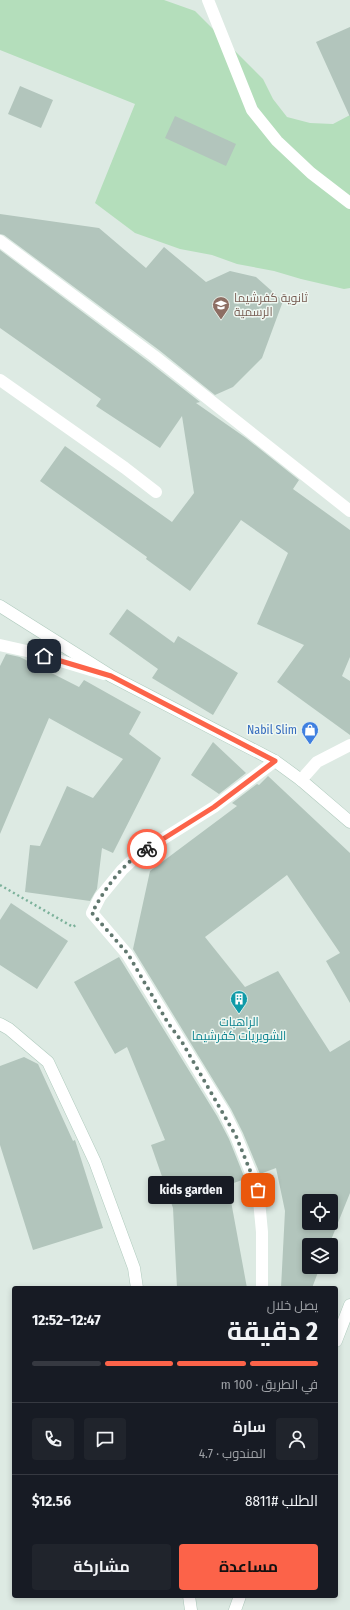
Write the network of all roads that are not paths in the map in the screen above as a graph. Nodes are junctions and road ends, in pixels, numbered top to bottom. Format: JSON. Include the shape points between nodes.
{"nodes":[{"id":1,"x":208,"y":0,"type":"edge"},
{"id":2,"x":350,"y":203,"type":"edge"},
{"id":3,"x":0,"y":241,"type":"edge"},
{"id":4,"x":0,"y":380,"type":"edge"},
{"id":5,"x":156,"y":492,"type":"dead end"},
{"id":6,"x":350,"y":511,"type":"edge"},
{"id":7,"x":0,"y":606,"type":"edge"},
{"id":8,"x":0,"y":645,"type":"edge"},
{"id":9,"x":111,"y":676,"type":"junction"},
{"id":10,"x":350,"y":745,"type":"edge"},
{"id":11,"x":275,"y":761,"type":"junction"},
{"id":12,"x":301,"y":780,"type":"junction"},
{"id":13,"x":350,"y":822,"type":"edge"},
{"id":14,"x":0,"y":1024,"type":"edge"},
{"id":15,"x":137,"y":1286,"type":"edge"},
{"id":16,"x":262,"y":1286,"type":"edge"},
{"id":17,"x":350,"y":1305,"type":"edge"},
{"id":18,"x":338,"y":1337,"type":"edge"},
{"id":19,"x":189,"y":1598,"type":"edge"},
{"id":20,"x":239,"y":1598,"type":"edge"},
{"id":21,"x":191,"y":1610,"type":"edge"},
{"id":22,"x":234,"y":1610,"type":"edge"}],
"edges":[{"from":1,"to":2,"type":"street","via":[[252,110],[277,141],[311,173]]},
{"from":3,"to":6,"type":"street","via":[[154,356]]},
{"from":4,"to":5,"type":"street"},
{"from":7,"to":9,"type":"street"},
{"from":8,"to":9,"type":"street"},
{"from":9,"to":11,"type":"street"},
{"from":10,"to":12,"type":"street","via":[[317,762]]},
{"from":11,"to":12,"type":"street"},
{"from":11,"to":16,"type":"street","via":[[214,807],[139,854],[122,870],[100,898],[92,913],[128,954],[236,1136],[258,1190],[262,1232]]},
{"from":12,"to":13,"type":"street"},
{"from":14,"to":15,"type":"street","via":[[48,1062],[96,1162],[134,1268]]},
{"from":17,"to":18,"type":"street"},
{"from":19,"to":21,"type":"street"},
{"from":20,"to":22,"type":"street"}]}
